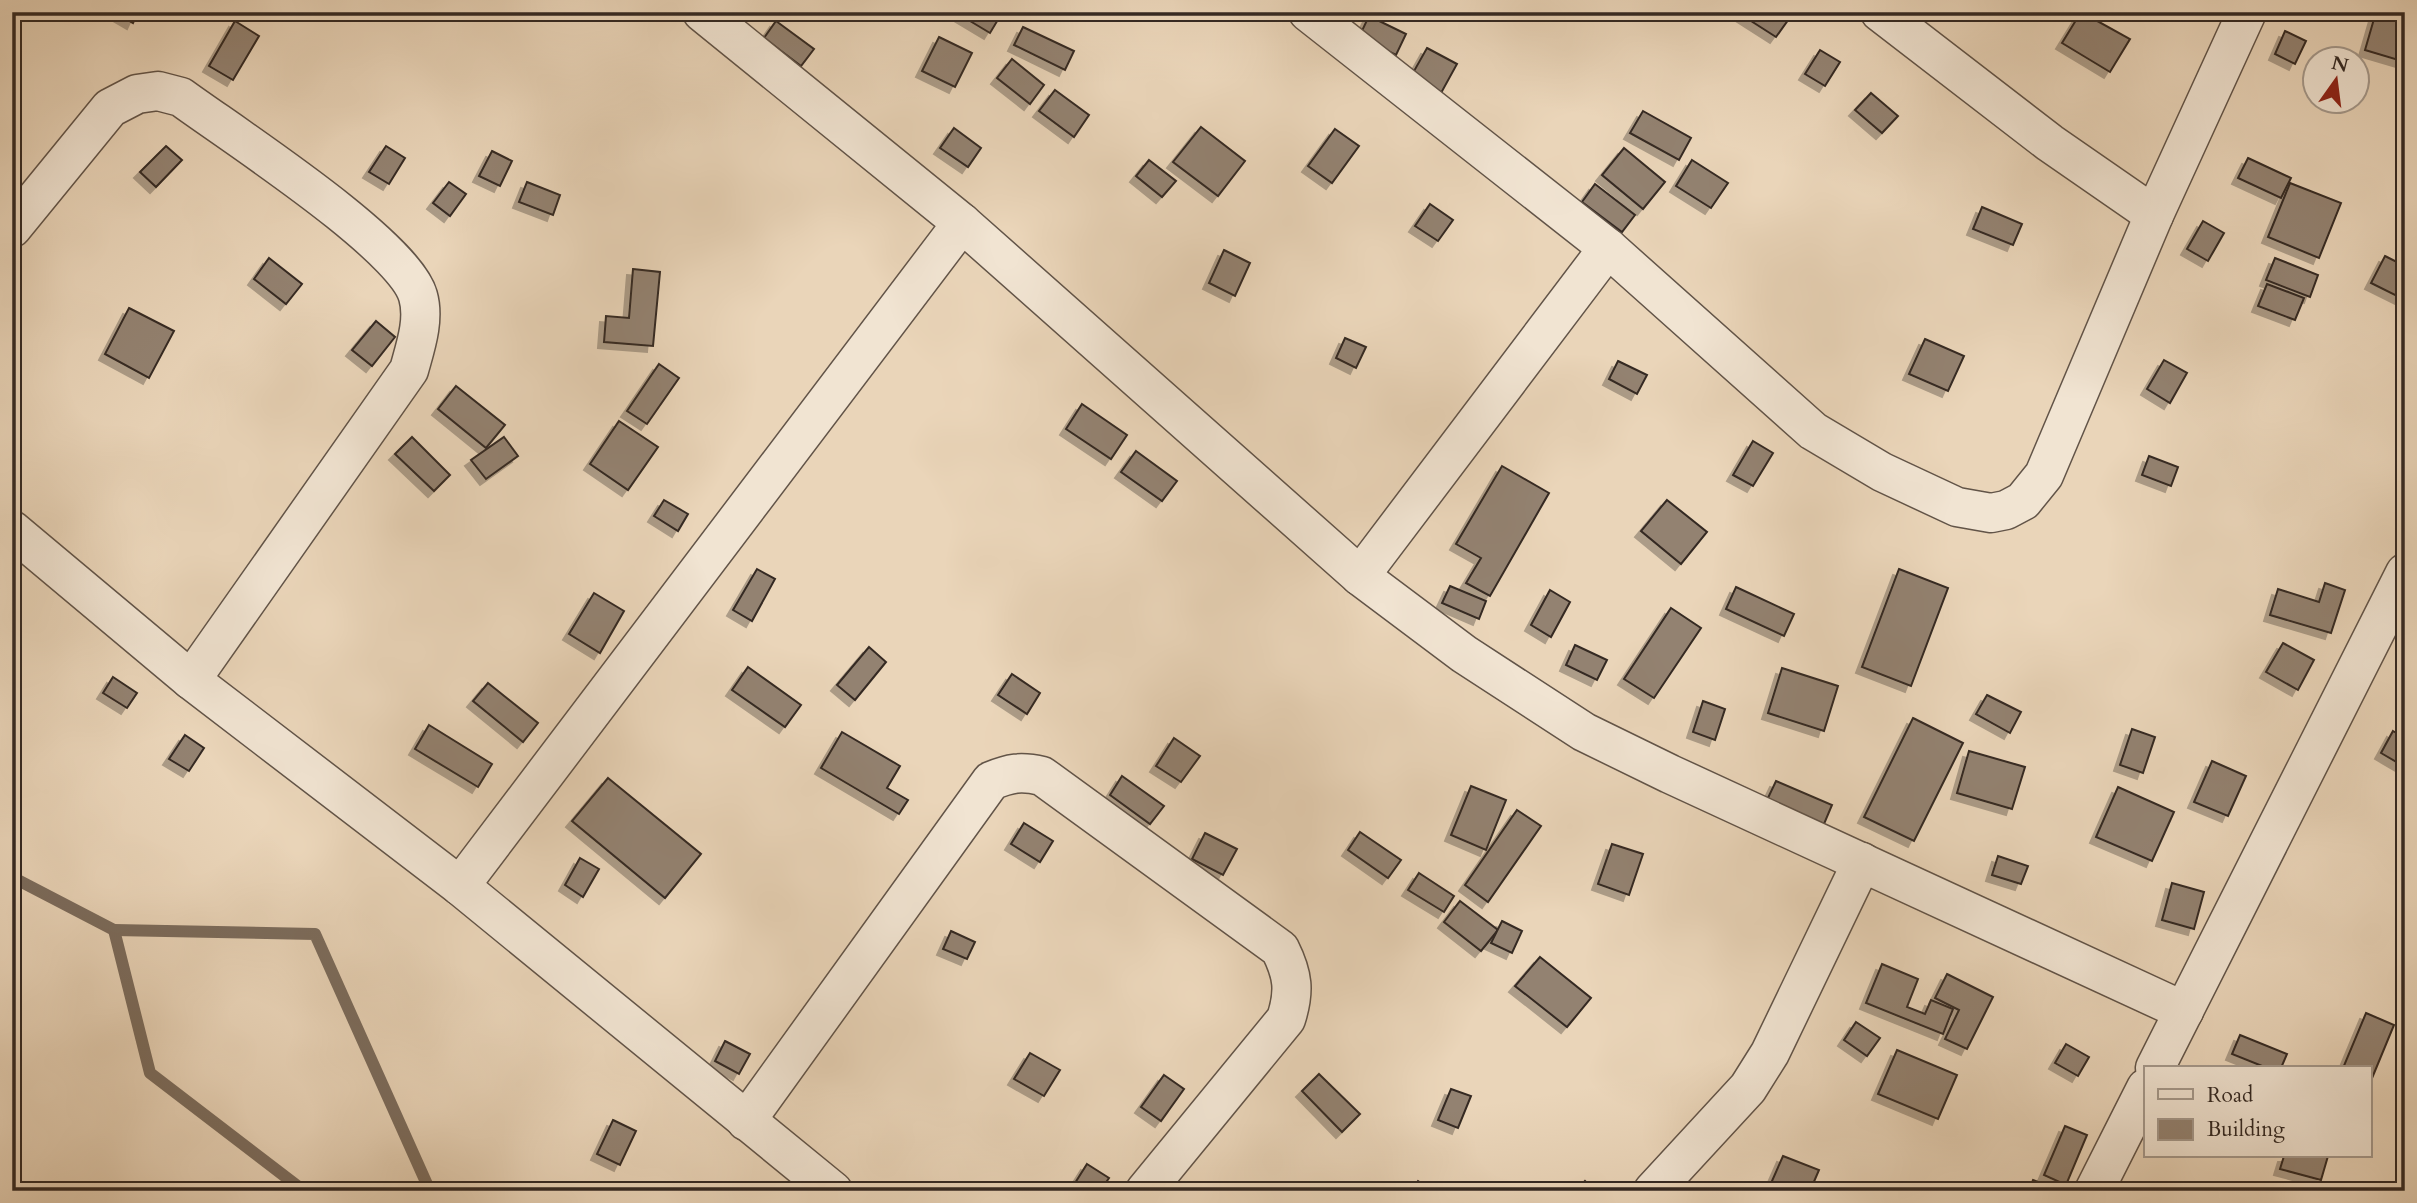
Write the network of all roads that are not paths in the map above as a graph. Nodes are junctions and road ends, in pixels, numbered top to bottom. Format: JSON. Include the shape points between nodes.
{"nodes":[{"id":1,"x":702,"y":12,"type":"edge"},
{"id":2,"x":1308,"y":12,"type":"edge"},
{"id":3,"x":1880,"y":12,"type":"edge"},
{"id":4,"x":2247,"y":12,"type":"edge"},
{"id":5,"x":2154,"y":215,"type":"junction"},
{"id":6,"x":962,"y":223,"type":"junction"},
{"id":7,"x":12,"y":228,"type":"edge"},
{"id":8,"x":1608,"y":248,"type":"junction"},
{"id":9,"x":12,"y":530,"type":"edge"},
{"id":10,"x":1360,"y":576,"type":"junction"},
{"id":11,"x":2403,"y":583,"type":"edge"},
{"id":12,"x":191,"y":680,"type":"junction"},
{"id":13,"x":1862,"y":862,"type":"junction"},
{"id":14,"x":460,"y":886,"type":"junction"},
{"id":15,"x":2184,"y":1011,"type":"junction"},
{"id":16,"x":2156,"y":1066,"type":"edge"},
{"id":17,"x":2144,"y":1091,"type":"edge"},
{"id":18,"x":746,"y":1121,"type":"junction"},
{"id":19,"x":833,"y":1191,"type":"edge"},
{"id":20,"x":1145,"y":1191,"type":"edge"},
{"id":21,"x":1653,"y":1191,"type":"edge"},
{"id":22,"x":2094,"y":1191,"type":"edge"}],
"edges":[{"from":1,"to":6,"type":"street"},
{"from":2,"to":8,"type":"street"},
{"from":3,"to":5,"type":"street","via":[[2050,143]]},
{"from":4,"to":5,"type":"street"},
{"from":5,"to":8,"type":"street","via":[[2044,475],[2023,502],[1991,513],[1957,508],[1882,472],[1813,431]]},
{"from":6,"to":10,"type":"street"},
{"from":6,"to":14,"type":"street"},
{"from":7,"to":12,"type":"street","via":[[110,108],[137,94],[158,90],[181,97],[349,218],[407,274],[419,297],[419,333],[409,370]]},
{"from":8,"to":10,"type":"street"},
{"from":9,"to":12,"type":"street"},
{"from":10,"to":13,"type":"street","via":[[1464,654],[1584,732]]},
{"from":11,"to":15,"type":"street"},
{"from":12,"to":14,"type":"street"},
{"from":13,"to":15,"type":"street"},
{"from":13,"to":21,"type":"street","via":[[1770,1053],[1748,1088]]},
{"from":14,"to":18,"type":"street"},
{"from":15,"to":16,"type":"street"},
{"from":17,"to":22,"type":"street"},
{"from":18,"to":19,"type":"street"},
{"from":18,"to":20,"type":"street","via":[[991,781],[1012,772],[1027,772],[1042,776],[1280,949],[1292,972],[1294,995],[1286,1019]]}]}
